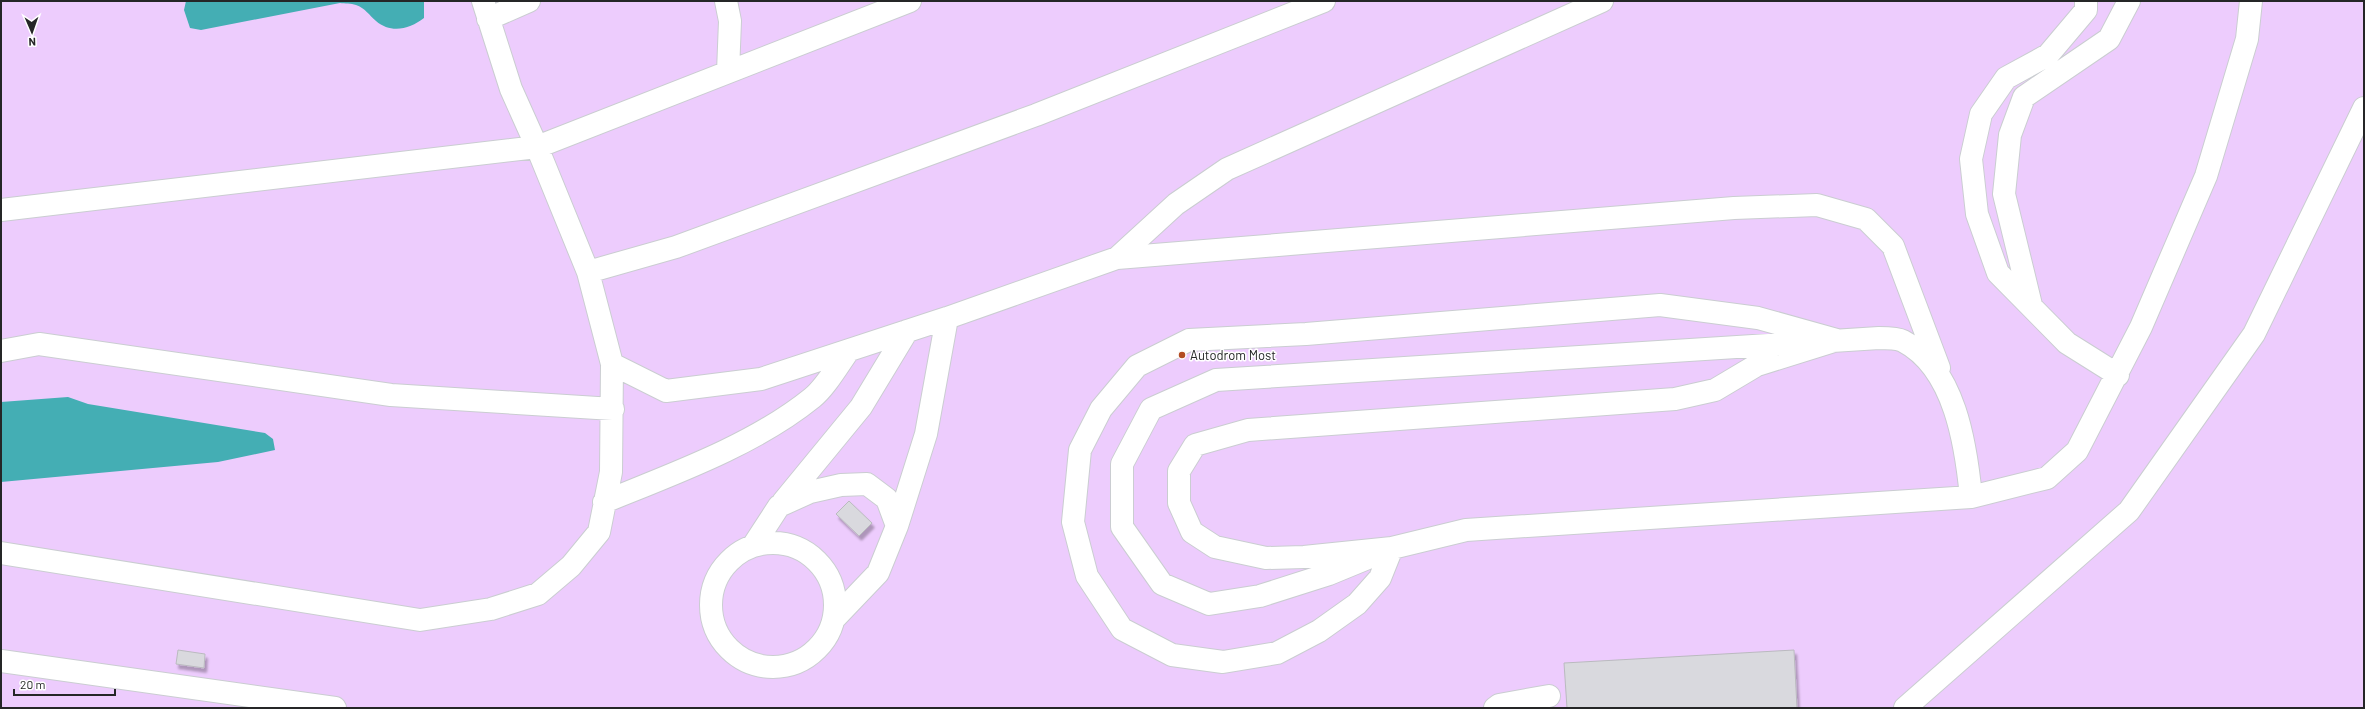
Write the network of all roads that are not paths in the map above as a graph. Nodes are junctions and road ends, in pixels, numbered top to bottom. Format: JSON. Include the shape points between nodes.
{"nodes":[{"id":1,"x":529,"y":1,"type":"edge"},
{"id":2,"x":726,"y":1,"type":"edge"},
{"id":3,"x":910,"y":1,"type":"edge"},
{"id":4,"x":1324,"y":1,"type":"edge"},
{"id":5,"x":1602,"y":1,"type":"edge"},
{"id":6,"x":2086,"y":1,"type":"edge"},
{"id":7,"x":2129,"y":1,"type":"edge"},
{"id":8,"x":2252,"y":1,"type":"edge"},
{"id":9,"x":485,"y":10,"type":"edge"},
{"id":10,"x":728,"y":72,"type":"junction"},
{"id":11,"x":2364,"y":108,"type":"edge"},
{"id":12,"x":537,"y":147,"type":"junction"},
{"id":13,"x":1,"y":210,"type":"edge"},
{"id":14,"x":1117,"y":258,"type":"junction"},
{"id":15,"x":588,"y":272,"type":"junction"},
{"id":16,"x":2031,"y":305,"type":"junction"},
{"id":17,"x":947,"y":318,"type":"junction"},
{"id":18,"x":907,"y":331,"type":"junction"},
{"id":19,"x":1837,"y":340,"type":"junction"},
{"id":20,"x":849,"y":350,"type":"junction"},
{"id":21,"x":1,"y":352,"type":"edge"},
{"id":22,"x":612,"y":364,"type":"junction"},
{"id":23,"x":2118,"y":375,"type":"junction"},
{"id":24,"x":1951,"y":401,"type":"junction"},
{"id":25,"x":613,"y":409,"type":"junction"},
{"id":26,"x":1970,"y":497,"type":"junction"},
{"id":27,"x":604,"y":502,"type":"junction"},
{"id":28,"x":779,"y":506,"type":"junction"},
{"id":29,"x":897,"y":526,"type":"junction"},
{"id":30,"x":753,"y":546,"type":"junction"},
{"id":31,"x":1392,"y":548,"type":"junction"},
{"id":32,"x":1,"y":554,"type":"edge"},
{"id":33,"x":835,"y":618,"type":"junction"},
{"id":34,"x":1,"y":661,"type":"edge"},
{"id":35,"x":1549,"y":696,"type":"dead end"},
{"id":36,"x":335,"y":708,"type":"edge"},
{"id":37,"x":1495,"y":708,"type":"edge"},
{"id":38,"x":1905,"y":708,"type":"edge"}],
"edges":[{"from":1,"to":9,"type":"lane"},
{"from":2,"to":10,"type":"lane","via":[[730,20]]},
{"from":3,"to":10,"type":"lane"},
{"from":4,"to":15,"type":"lane","via":[[1036,115],[676,247]]},
{"from":5,"to":14,"type":"lane","via":[[1228,169],[1176,204]]},
{"from":6,"to":16,"type":"lane","via":[[2086,10],[2048,55],[2006,78],[1981,114],[1970,159],[1977,214],[1998,273]]},
{"from":7,"to":16,"type":"lane","via":[[2109,38],[2024,97],[2010,134],[2004,194]]},
{"from":8,"to":23,"type":"lane","via":[[2247,39],[2206,176],[2160,287]]},
{"from":9,"to":12,"type":"lane","via":[[511,89]]},
{"from":10,"to":12,"type":"lane"},
{"from":11,"to":38,"type":"lane","via":[[2254,334],[2129,511]]},
{"from":12,"to":13,"type":"lane"},
{"from":12,"to":15,"type":"lane"},
{"from":14,"to":17,"type":"lane"},
{"from":14,"to":24,"type":"lane","via":[[1734,208],[1817,205],[1866,219],[1894,246]]},
{"from":15,"to":22,"type":"lane"},
{"from":16,"to":23,"type":"lane","via":[[2067,343]]},
{"from":17,"to":18,"type":"lane"},
{"from":17,"to":29,"type":"lane","via":[[926,434]]},
{"from":18,"to":20,"type":"lane"},
{"from":18,"to":28,"type":"lane","via":[[861,407]]},
{"from":19,"to":24,"type":"lane","via":[[1902,340],[1930,359]]},
{"from":19,"to":31,"type":"lane","via":[[1757,365],[1715,390],[1675,399],[1248,430],[1195,444],[1179,471],[1179,503],[1192,532],[1215,547],[1266,558],[1304,557]]},
{"from":19,"to":31,"type":"lane","via":[[1216,380],[1151,409],[1122,464],[1122,527],[1162,584],[1209,604],[1260,596],[1329,574]]},
{"from":19,"to":31,"type":"lane","via":[[1758,318],[1660,306],[1306,334],[1189,340],[1137,366],[1101,408],[1080,450],[1073,522],[1087,576],[1122,629],[1172,655],[1223,662],[1277,652],[1319,632],[1357,604],[1380,578]]},
{"from":20,"to":22,"type":"lane","via":[[761,379],[666,391]]},
{"from":20,"to":27,"type":"lane","via":[[813,397],[770,427],[679,472]]},
{"from":21,"to":25,"type":"lane","via":[[39,344],[391,395]]},
{"from":22,"to":25,"type":"lane"},
{"from":23,"to":26,"type":"lane","via":[[2077,451],[2047,478]]},
{"from":24,"to":26,"type":"lane","via":[[1961,425]]},
{"from":25,"to":27,"type":"lane","via":[[610,472]]},
{"from":26,"to":31,"type":"lane","via":[[1466,530]]},
{"from":27,"to":32,"type":"lane","via":[[599,532],[571,566],[538,594],[491,609],[420,620]]},
{"from":28,"to":29,"type":"lane","via":[[810,492],[841,485],[867,484],[887,499]]},
{"from":28,"to":30,"type":"lane"},
{"from":29,"to":33,"type":"lane","via":[[878,573]]},
{"from":30,"to":33,"type":"lane","via":[[793,546],[809,554],[823,566],[832,582],[836,600]]},
{"from":30,"to":33,"type":"lane","via":[[734,556],[724,567],[712,593],[711,614],[718,635],[731,652],[750,664],[772,668],[793,665],[812,654],[827,638]]},
{"from":34,"to":36,"type":"lane"},
{"from":35,"to":37,"type":"lane"}]}
